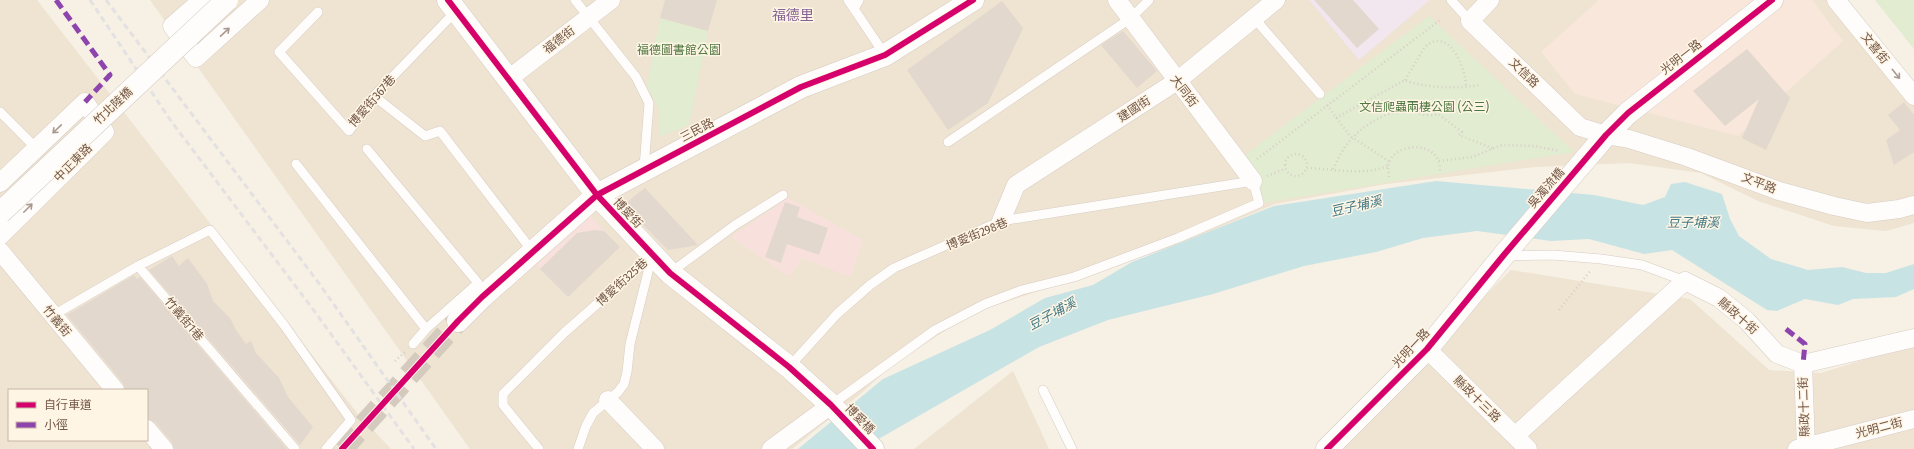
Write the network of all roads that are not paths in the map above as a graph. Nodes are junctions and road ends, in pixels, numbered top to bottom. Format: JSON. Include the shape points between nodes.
{"nodes":[{"id":1,"x":202,"y":0,"type":"edge"},
{"id":2,"x":227,"y":0,"type":"edge"},
{"id":3,"x":260,"y":0,"type":"edge"},
{"id":4,"x":575,"y":0,"type":"edge"},
{"id":5,"x":611,"y":0,"type":"edge"},
{"id":6,"x":848,"y":0,"type":"edge"},
{"id":7,"x":859,"y":0,"type":"edge"},
{"id":8,"x":973,"y":0,"type":"edge"},
{"id":9,"x":1117,"y":0,"type":"edge"},
{"id":10,"x":1149,"y":0,"type":"edge"},
{"id":11,"x":1276,"y":0,"type":"edge"},
{"id":12,"x":1451,"y":0,"type":"edge"},
{"id":13,"x":1490,"y":0,"type":"edge"},
{"id":14,"x":1772,"y":0,"type":"edge"},
{"id":15,"x":1836,"y":0,"type":"edge"},
{"id":16,"x":452,"y":6,"type":"edge"},
{"id":17,"x":854,"y":9,"type":"junction"},
{"id":18,"x":318,"y":12,"type":"dead end"},
{"id":19,"x":588,"y":17,"type":"junction"},
{"id":20,"x":1131,"y":18,"type":"junction"},
{"id":21,"x":1254,"y":18,"type":"junction"},
{"id":22,"x":1470,"y":21,"type":"junction"},
{"id":23,"x":885,"y":55,"type":"junction"},
{"id":24,"x":508,"y":80,"type":"junction"},
{"id":25,"x":1177,"y":81,"type":"junction"},
{"id":26,"x":1320,"y":94,"type":"road end"},
{"id":27,"x":374,"y":96,"type":"junction"},
{"id":28,"x":1914,"y":96,"type":"edge"},
{"id":29,"x":0,"y":112,"type":"edge"},
{"id":30,"x":1606,"y":135,"type":"junction"},
{"id":31,"x":948,"y":142,"type":"dead end"},
{"id":32,"x":36,"y":148,"type":"junction"},
{"id":33,"x":367,"y":150,"type":"dead end"},
{"id":34,"x":296,"y":164,"type":"dead end"},
{"id":35,"x":644,"y":170,"type":"junction"},
{"id":36,"x":1249,"y":175,"type":"junction"},
{"id":37,"x":0,"y":183,"type":"edge"},
{"id":38,"x":597,"y":195,"type":"junction"},
{"id":39,"x":783,"y":195,"type":"dead end"},
{"id":40,"x":1914,"y":204,"type":"edge"},
{"id":41,"x":0,"y":213,"type":"edge"},
{"id":42,"x":1001,"y":221,"type":"junction"},
{"id":43,"x":0,"y":236,"type":"edge"},
{"id":44,"x":0,"y":251,"type":"edge"},
{"id":45,"x":533,"y":252,"type":"junction"},
{"id":46,"x":653,"y":255,"type":"junction"},
{"id":47,"x":1503,"y":256,"type":"junction"},
{"id":48,"x":138,"y":266,"type":"junction"},
{"id":49,"x":670,"y":273,"type":"junction"},
{"id":50,"x":1685,"y":281,"type":"junction"},
{"id":51,"x":480,"y":290,"type":"junction"},
{"id":52,"x":52,"y":316,"type":"junction"},
{"id":53,"x":458,"y":322,"type":"tunnel mouth"},
{"id":54,"x":426,"y":329,"type":"junction"},
{"id":55,"x":1914,"y":338,"type":"edge"},
{"id":56,"x":413,"y":344,"type":"dead end"},
{"id":57,"x":1427,"y":349,"type":"junction"},
{"id":58,"x":1803,"y":364,"type":"junction"},
{"id":59,"x":789,"y":367,"type":"junction"},
{"id":60,"x":113,"y":389,"type":"edge"},
{"id":61,"x":1043,"y":390,"type":"dead end"},
{"id":62,"x":608,"y":400,"type":"junction"},
{"id":63,"x":831,"y":405,"type":"junction"},
{"id":64,"x":1914,"y":419,"type":"edge"},
{"id":65,"x":148,"y":430,"type":"edge"},
{"id":66,"x":1521,"y":443,"type":"edge"},
{"id":67,"x":1803,"y":448,"type":"edge"},
{"id":68,"x":164,"y":449,"type":"edge"},
{"id":69,"x":295,"y":449,"type":"edge"},
{"id":70,"x":326,"y":449,"type":"edge"},
{"id":71,"x":539,"y":449,"type":"edge"},
{"id":72,"x":578,"y":449,"type":"edge"},
{"id":73,"x":655,"y":449,"type":"edge"},
{"id":74,"x":771,"y":449,"type":"edge"},
{"id":75,"x":873,"y":449,"type":"edge"},
{"id":76,"x":1072,"y":449,"type":"edge"},
{"id":77,"x":1327,"y":449,"type":"edge"}],
"edges":[{"from":1,"to":3,"type":"street","one_way":true,"via":[[172,26],[196,58]]},
{"from":2,"to":41,"type":"street","name":"竹北陸橋","bridge":true},
{"from":4,"to":19,"type":"lane"},
{"from":5,"to":19,"type":"street","name":"福德街"},
{"from":6,"to":17,"type":"lane"},
{"from":7,"to":17,"type":"lane"},
{"from":8,"to":23,"type":"street","name":"三民路"},
{"from":9,"to":20,"type":"street","name":"大同街"},
{"from":10,"to":20,"type":"lane"},
{"from":11,"to":21,"type":"street","name":"建國街"},
{"from":12,"to":22,"type":"lane"},
{"from":13,"to":22,"type":"street"},
{"from":14,"to":30,"type":"street","name":"光明一路","via":[[1628,113]]},
{"from":15,"to":28,"type":"street","name":"文喜街","one_way":true},
{"from":16,"to":24,"type":"street","name":"博愛街"},
{"from":16,"to":27,"type":"lane","name":"博愛街367巷"},
{"from":17,"to":23,"type":"lane"},
{"from":18,"to":27,"type":"lane","name":"博愛街367巷","via":[[279,52],[349,131]]},
{"from":19,"to":24,"type":"street","name":"福德街"},
{"from":19,"to":35,"type":"lane","via":[[636,77],[649,103]]},
{"from":20,"to":25,"type":"street","name":"大同街"},
{"from":20,"to":31,"type":"lane"},
{"from":21,"to":25,"type":"street","name":"建國街"},
{"from":21,"to":26,"type":"lane"},
{"from":22,"to":30,"type":"street","name":"文信路","via":[[1580,127]]},
{"from":23,"to":35,"type":"street","name":"三民路","via":[[801,87]]},
{"from":24,"to":38,"type":"street","name":"博愛街"},
{"from":25,"to":36,"type":"street","name":"大同街"},
{"from":25,"to":42,"type":"street","name":"建國街","via":[[1016,185]]},
{"from":27,"to":45,"type":"lane","via":[[425,136],[440,131]]},
{"from":29,"to":32,"type":"lane"},
{"from":30,"to":40,"type":"street","name":"文平路","via":[[1629,139],[1687,157],[1779,191],[1834,206],[1867,213],[1899,209]]},
{"from":30,"to":47,"type":"street","name":"吳濁流橋"},
{"from":32,"to":37,"type":"street","name":"中正東路"},
{"from":43,"to":32,"type":"street","name":"中正東路","one_way":true,"via":[[105,132],[85,102]]},
{"from":33,"to":51,"type":"lane"},
{"from":34,"to":54,"type":"lane"},
{"from":35,"to":38,"type":"street","name":"三民路"},
{"from":36,"to":42,"type":"lane","name":"博愛街298巷"},
{"from":36,"to":63,"type":"lane","via":[[1259,203],[1178,238],[1074,277],[1022,290],[984,304],[935,330]]},
{"from":38,"to":45,"type":"street","name":"三民路"},
{"from":38,"to":46,"type":"street","name":"博愛街"},
{"from":39,"to":49,"type":"lane","via":[[734,226]]},
{"from":42,"to":59,"type":"lane","name":"博愛街298巷","via":[[894,268],[876,280],[837,314]]},
{"from":44,"to":52,"type":"street","name":"竹義街"},
{"from":45,"to":51,"type":"street","name":"三民路"},
{"from":46,"to":49,"type":"street","name":"博愛街"},
{"from":46,"to":62,"type":"lane","name":"博愛街325巷","via":[[630,344],[627,372],[621,388]]},
{"from":46,"to":71,"type":"lane","name":"博愛街325巷","via":[[565,332],[503,394],[503,406]]},
{"from":47,"to":50,"type":"lane","via":[[1553,255],[1600,259],[1642,265]]},
{"from":47,"to":57,"type":"street","name":"光明一路"},
{"from":48,"to":52,"type":"lane"},
{"from":48,"to":69,"type":"lane","name":"竹義街1巷"},
{"from":48,"to":70,"type":"lane","via":[[210,230],[284,325],[351,420]]},
{"from":49,"to":59,"type":"street","name":"博愛街"},
{"from":50,"to":58,"type":"street","name":"縣政十街","via":[[1719,298],[1747,321],[1777,354]]},
{"from":50,"to":66,"type":"street"},
{"from":51,"to":53,"type":"street","name":"三民路"},
{"from":51,"to":54,"type":"lane"},
{"from":52,"to":60,"type":"street","name":"竹義街"},
{"from":54,"to":56,"type":"lane"},
{"from":55,"to":58,"type":"street"},
{"from":57,"to":66,"type":"street","name":"縣政十三路"},
{"from":57,"to":77,"type":"street","name":"光明一路"},
{"from":58,"to":67,"type":"street","name":"縣政十二街"},
{"from":59,"to":63,"type":"street","name":"博愛街"},
{"from":61,"to":76,"type":"lane"},
{"from":62,"to":72,"type":"lane","name":"博愛街325巷","via":[[593,413]]},
{"from":62,"to":73,"type":"street"},
{"from":63,"to":74,"type":"street"},
{"from":63,"to":75,"type":"street","name":"博愛橋"},
{"from":64,"to":67,"type":"street","name":"光明二街"},
{"from":65,"to":68,"type":"street"}]}
